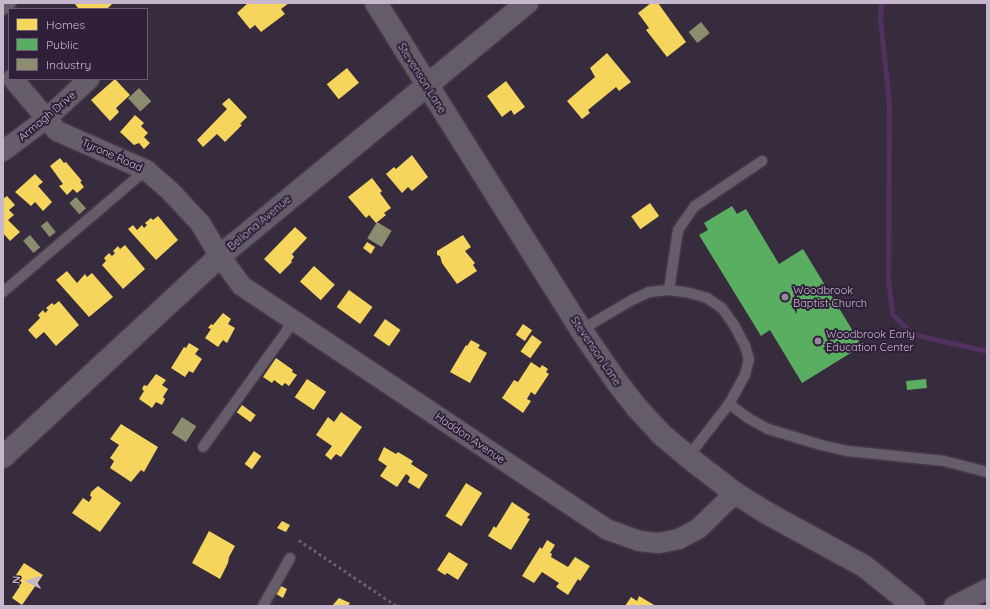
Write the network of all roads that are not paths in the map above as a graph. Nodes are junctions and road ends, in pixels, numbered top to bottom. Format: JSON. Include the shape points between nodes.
{"nodes":[{"id":1,"x":11,"y":3,"type":"edge"},
{"id":2,"x":376,"y":3,"type":"edge"},
{"id":3,"x":527,"y":3,"type":"edge"},
{"id":4,"x":3,"y":10,"type":"edge"},
{"id":5,"x":14,"y":80,"type":"edge"},
{"id":6,"x":88,"y":80,"type":"edge"},
{"id":7,"x":426,"y":85,"type":"junction"},
{"id":8,"x":46,"y":119,"type":"junction"},
{"id":9,"x":3,"y":151,"type":"edge"},
{"id":10,"x":762,"y":161,"type":"dead end"},
{"id":11,"x":146,"y":170,"type":"junction"},
{"id":12,"x":220,"y":256,"type":"junction"},
{"id":13,"x":669,"y":290,"type":"junction"},
{"id":14,"x":3,"y":292,"type":"edge"},
{"id":15,"x":294,"y":321,"type":"junction"},
{"id":16,"x":581,"y":330,"type":"junction"},
{"id":17,"x":729,"y":404,"type":"junction"},
{"id":18,"x":202,"y":447,"type":"dead end"},
{"id":19,"x":3,"y":457,"type":"edge"},
{"id":20,"x":688,"y":457,"type":"junction"},
{"id":21,"x":987,"y":472,"type":"edge"},
{"id":22,"x":735,"y":493,"type":"junction"},
{"id":23,"x":290,"y":558,"type":"dead end"},
{"id":24,"x":987,"y":589,"type":"edge"},
{"id":25,"x":263,"y":606,"type":"edge"},
{"id":26,"x":914,"y":606,"type":"edge"},
{"id":27,"x":954,"y":606,"type":"edge"}],
"edges":[{"from":1,"to":4,"type":"lane"},
{"from":2,"to":7,"type":"street","name":"Stevenson Lane"},
{"from":3,"to":7,"type":"street","name":"Bellona Avenue"},
{"from":5,"to":8,"type":"street","name":"Tyrone Road"},
{"from":6,"to":8,"type":"street","name":"Armagh Drive"},
{"from":7,"to":12,"type":"street","name":"Bellona Avenue"},
{"from":7,"to":16,"type":"street","name":"Stevenson Lane"},
{"from":8,"to":9,"type":"street","name":"Armagh Drive"},
{"from":8,"to":11,"type":"street","name":"Tyrone Road","via":[[57,131]]},
{"from":10,"to":13,"type":"lane","via":[[695,206],[682,224],[678,230]]},
{"from":11,"to":12,"type":"street","name":"Tyrone Road","via":[[200,223]]},
{"from":11,"to":14,"type":"lane"},
{"from":12,"to":15,"type":"street","name":"Haddon Avenue","via":[[242,286]]},
{"from":12,"to":19,"type":"street","name":"Bellona Avenue"},
{"from":13,"to":16,"type":"lane","via":[[649,292]]},
{"from":13,"to":17,"type":"lane","via":[[707,298],[722,308],[734,325],[749,359],[745,375]]},
{"from":15,"to":18,"type":"lane"},
{"from":15,"to":22,"type":"street","name":"Haddon Avenue","via":[[606,528],[625,536],[639,541],[659,543],[679,539],[698,528]]},
{"from":16,"to":20,"type":"street","name":"Stevenson Lane","via":[[637,408],[661,434]]},
{"from":17,"to":20,"type":"lane"},
{"from":17,"to":21,"type":"lane","via":[[768,429],[821,445],[848,451],[944,461]]},
{"from":20,"to":22,"type":"street","name":"Stevenson Lane"},
{"from":22,"to":26,"type":"street","name":"Stevenson Lane","via":[[864,566]]},
{"from":23,"to":25,"type":"lane"},
{"from":24,"to":27,"type":"street"}]}
